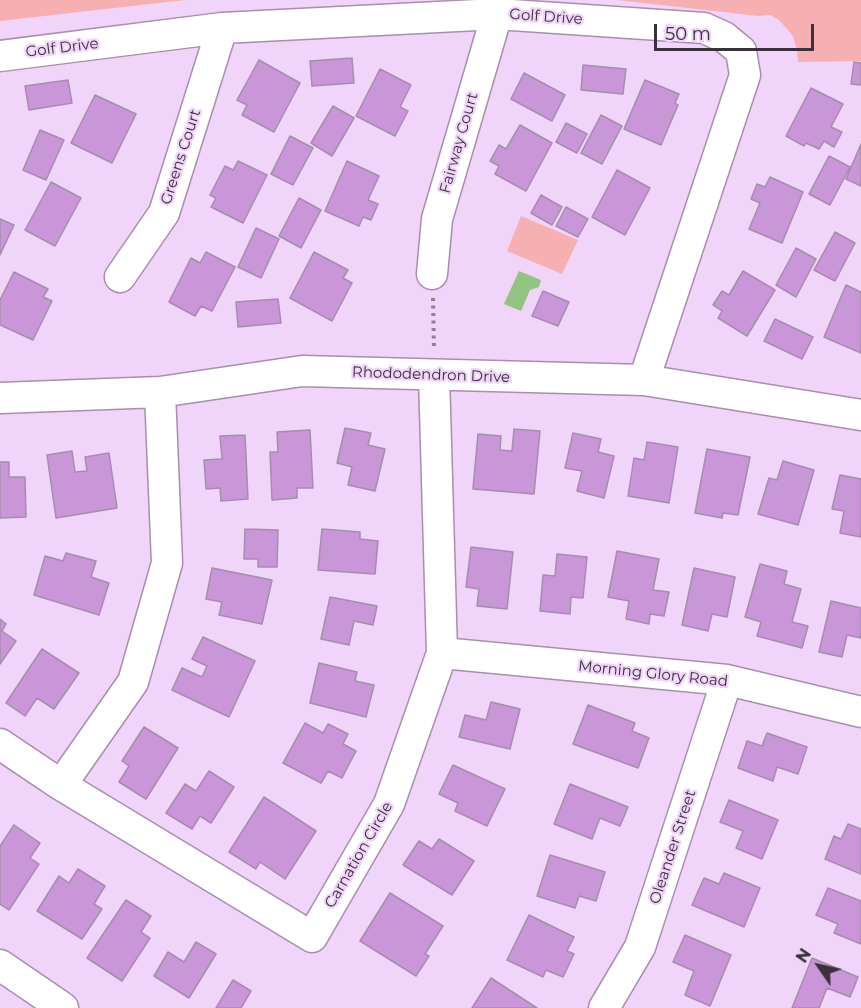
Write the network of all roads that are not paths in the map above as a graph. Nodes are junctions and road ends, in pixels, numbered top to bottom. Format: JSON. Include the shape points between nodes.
{"nodes":[{"id":1,"x":497,"y":14,"type":"junction"},
{"id":2,"x":222,"y":28,"type":"junction"},
{"id":3,"x":0,"y":56,"type":"edge"},
{"id":4,"x":432,"y":274,"type":"road end"},
{"id":5,"x":120,"y":277,"type":"dead end"},
{"id":6,"x":434,"y":375,"type":"junction"},
{"id":7,"x":644,"y":380,"type":"junction"},
{"id":8,"x":160,"y":392,"type":"junction"},
{"id":9,"x":0,"y":398,"type":"edge"},
{"id":10,"x":861,"y":416,"type":"edge"},
{"id":11,"x":442,"y":653,"type":"junction"},
{"id":12,"x":727,"y":680,"type":"junction"},
{"id":13,"x":861,"y":712,"type":"edge"},
{"id":14,"x":0,"y":744,"type":"edge"},
{"id":15,"x":61,"y":785,"type":"junction"},
{"id":16,"x":0,"y":965,"type":"edge"},
{"id":17,"x":63,"y":1008,"type":"edge"},
{"id":18,"x":604,"y":1008,"type":"edge"}],
"edges":[{"from":1,"to":2,"type":"street","name":"Golf Drive"},
{"from":1,"to":4,"type":"street","name":"Fairway Court","via":[[437,219]]},
{"from":1,"to":7,"type":"street","name":"Golf Drive","via":[[704,28],[741,51],[745,75]]},
{"from":2,"to":3,"type":"street","name":"Golf Drive"},
{"from":2,"to":5,"type":"street","name":"Greens Court","via":[[164,213]]},
{"from":6,"to":7,"type":"street","name":"Rhododendron Drive"},
{"from":6,"to":8,"type":"street","name":"Rhododendron Drive","via":[[302,371]]},
{"from":6,"to":11,"type":"street","name":"Carnation Circle"},
{"from":7,"to":10,"type":"street","name":"Rhododendron Drive"},
{"from":8,"to":9,"type":"street","name":"Rhododendron Drive"},
{"from":8,"to":15,"type":"street","via":[[167,563],[134,682]]},
{"from":11,"to":12,"type":"street","name":"Morning Glory Road"},
{"from":11,"to":15,"type":"street","name":"Carnation Circle","via":[[389,804],[312,937]]},
{"from":12,"to":13,"type":"street","name":"Morning Glory Road"},
{"from":12,"to":18,"type":"street","name":"Oleander Street","via":[[640,947]]},
{"from":14,"to":15,"type":"street","name":"Carnation Circle"},
{"from":16,"to":17,"type":"street"}]}
